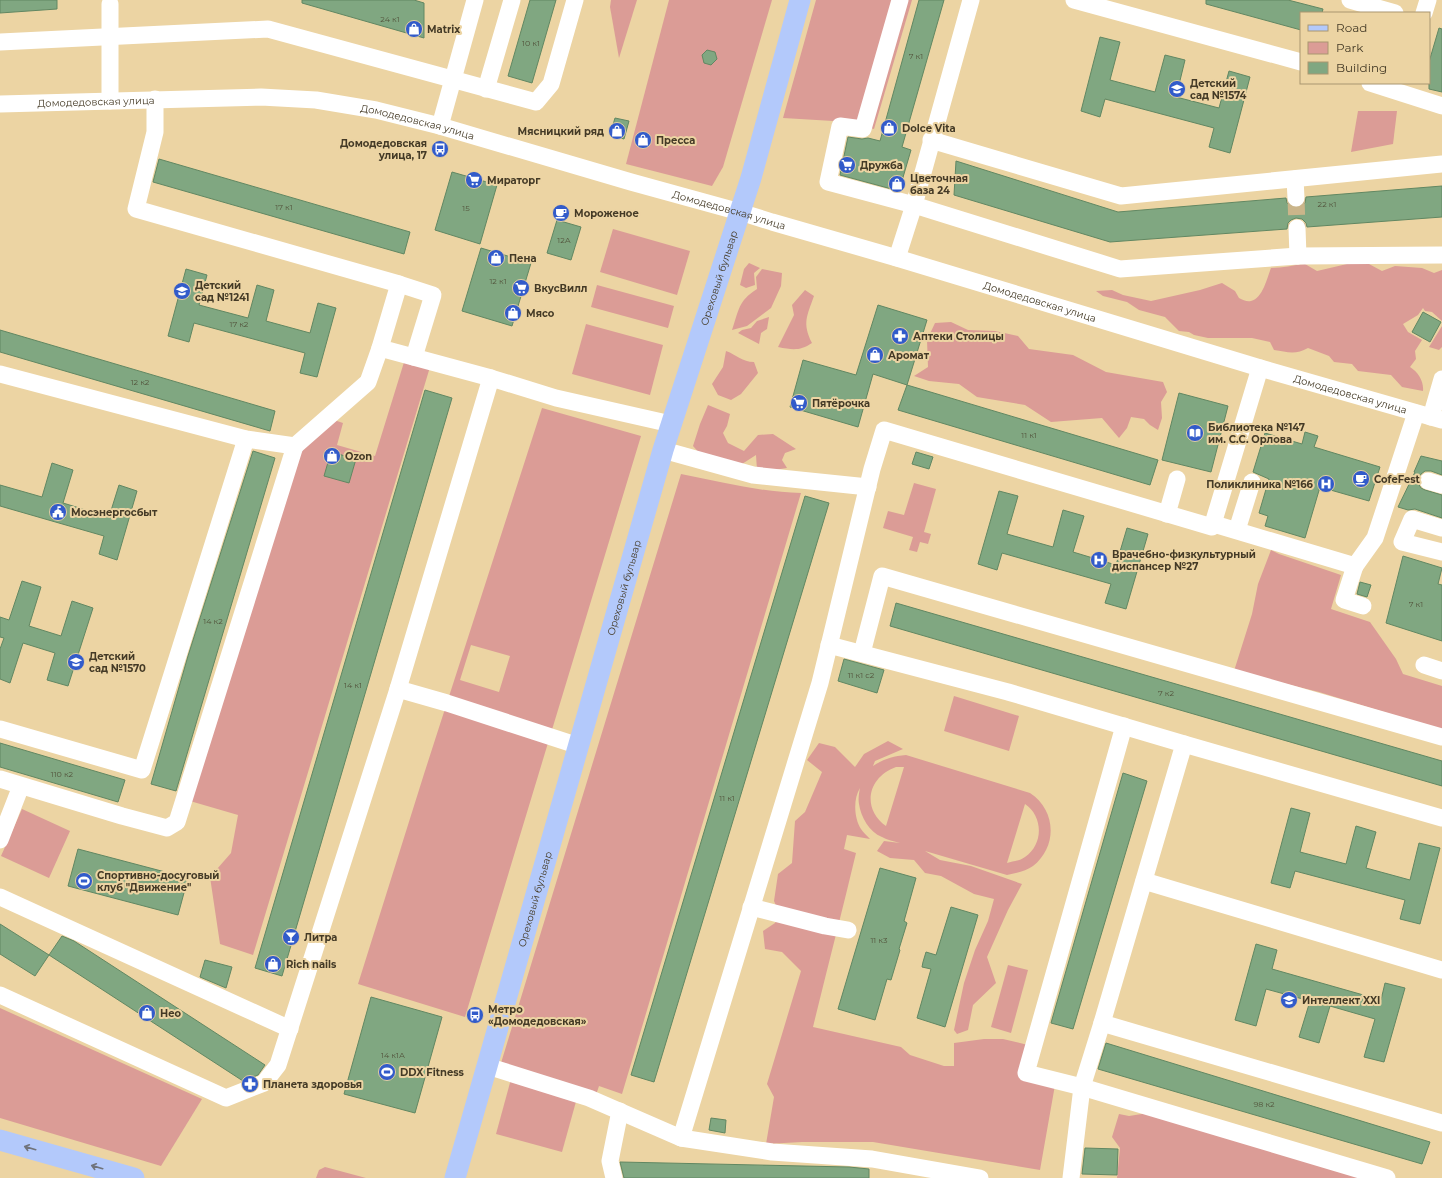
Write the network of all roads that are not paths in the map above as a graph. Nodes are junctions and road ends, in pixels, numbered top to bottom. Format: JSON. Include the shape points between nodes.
{"nodes":[{"id":1,"x":474,"y":0,"type":"edge"},
{"id":2,"x":512,"y":0,"type":"edge"},
{"id":3,"x":574,"y":0,"type":"edge"},
{"id":4,"x":800,"y":0,"type":"edge"},
{"id":5,"x":900,"y":0,"type":"edge"},
{"id":6,"x":971,"y":0,"type":"edge"},
{"id":7,"x":1074,"y":0,"type":"edge"},
{"id":8,"x":1350,"y":0,"type":"edge"},
{"id":9,"x":1428,"y":0,"type":"edge"},
{"id":10,"x":110,"y":4,"type":"dead end"},
{"id":11,"x":1392,"y":12,"type":"edge"},
{"id":12,"x":1424,"y":12,"type":"edge"},
{"id":13,"x":110,"y":37,"type":"junction"},
{"id":14,"x":0,"y":42,"type":"edge"},
{"id":15,"x":1300,"y":62,"type":"edge"},
{"id":16,"x":453,"y":80,"type":"junction"},
{"id":17,"x":1376,"y":84,"type":"edge"},
{"id":18,"x":1402,"y":88,"type":"edge"},
{"id":19,"x":486,"y":89,"type":"junction"},
{"id":20,"x":154,"y":99,"type":"junction"},
{"id":21,"x":110,"y":101,"type":"junction"},
{"id":22,"x":0,"y":104,"type":"edge"},
{"id":23,"x":1442,"y":106,"type":"edge"},
{"id":24,"x":440,"y":126,"type":"junction"},
{"id":25,"x":931,"y":140,"type":"junction"},
{"id":26,"x":1442,"y":164,"type":"edge"},
{"id":27,"x":1295,"y":179,"type":"junction"},
{"id":28,"x":1296,"y":198,"type":"tunnel mouth"},
{"id":29,"x":914,"y":205,"type":"junction"},
{"id":30,"x":740,"y":212,"type":"junction"},
{"id":31,"x":1297,"y":228,"type":"tunnel mouth"},
{"id":32,"x":1442,"y":255,"type":"edge"},
{"id":33,"x":1298,"y":256,"type":"junction"},
{"id":34,"x":897,"y":258,"type":"junction"},
{"id":35,"x":399,"y":284,"type":"junction"},
{"id":36,"x":380,"y":348,"type":"junction"},
{"id":37,"x":414,"y":357,"type":"junction"},
{"id":38,"x":1260,"y":368,"type":"junction"},
{"id":39,"x":0,"y":374,"type":"edge"},
{"id":40,"x":492,"y":378,"type":"junction"},
{"id":41,"x":1442,"y":379,"type":"edge"},
{"id":42,"x":1429,"y":417,"type":"edge"},
{"id":43,"x":671,"y":424,"type":"junction"},
{"id":44,"x":246,"y":439,"type":"junction"},
{"id":45,"x":295,"y":446,"type":"junction"},
{"id":46,"x":663,"y":450,"type":"junction"},
{"id":47,"x":1177,"y":479,"type":"dead end"},
{"id":48,"x":1252,"y":482,"type":"dead end"},
{"id":49,"x":868,"y":487,"type":"junction"},
{"id":50,"x":1167,"y":514,"type":"junction"},
{"id":51,"x":1214,"y":524,"type":"junction"},
{"id":52,"x":1442,"y":528,"type":"edge"},
{"id":53,"x":1237,"y":530,"type":"junction"},
{"id":54,"x":1442,"y":552,"type":"edge"},
{"id":55,"x":1355,"y":566,"type":"junction"},
{"id":56,"x":1363,"y":606,"type":"dead end"},
{"id":57,"x":829,"y":645,"type":"junction"},
{"id":58,"x":862,"y":653,"type":"junction"},
{"id":59,"x":1424,"y":665,"type":"dead end"},
{"id":60,"x":1442,"y":671,"type":"edge"},
{"id":61,"x":398,"y":689,"type":"junction"},
{"id":62,"x":1124,"y":726,"type":"junction"},
{"id":63,"x":0,"y":729,"type":"edge"},
{"id":64,"x":1442,"y":737,"type":"edge"},
{"id":65,"x":1184,"y":744,"type":"junction"},
{"id":66,"x":579,"y":746,"type":"junction"},
{"id":67,"x":0,"y":779,"type":"edge"},
{"id":68,"x":21,"y":786,"type":"junction"},
{"id":69,"x":1442,"y":818,"type":"edge"},
{"id":70,"x":0,"y":840,"type":"edge"},
{"id":71,"x":1144,"y":881,"type":"junction"},
{"id":72,"x":0,"y":897,"type":"edge"},
{"id":73,"x":751,"y":907,"type":"junction"},
{"id":74,"x":848,"y":930,"type":"dead end"},
{"id":75,"x":1442,"y":970,"type":"edge"},
{"id":76,"x":0,"y":994,"type":"edge"},
{"id":77,"x":1102,"y":1023,"type":"junction"},
{"id":78,"x":290,"y":1029,"type":"junction"},
{"id":79,"x":487,"y":1066,"type":"junction"},
{"id":80,"x":1082,"y":1087,"type":"junction"},
{"id":81,"x":620,"y":1111,"type":"junction"},
{"id":82,"x":1442,"y":1124,"type":"edge"},
{"id":83,"x":681,"y":1138,"type":"junction"},
{"id":84,"x":0,"y":1140,"type":"edge"},
{"id":85,"x":134,"y":1178,"type":"edge"},
{"id":86,"x":455,"y":1178,"type":"edge"},
{"id":87,"x":614,"y":1178,"type":"edge"},
{"id":88,"x":980,"y":1178,"type":"edge"},
{"id":89,"x":1071,"y":1178,"type":"edge"},
{"id":90,"x":1387,"y":1178,"type":"edge"}],
"edges":[{"from":1,"to":16,"type":"street"},
{"from":2,"to":19,"type":"street"},
{"from":3,"to":19,"type":"street","via":[[551,84],[536,102]]},
{"from":4,"to":30,"type":"main road","name":"Ореховый бульвар"},
{"from":5,"to":29,"type":"street","via":[[864,129],[840,126],[828,182]]},
{"from":6,"to":25,"type":"street"},
{"from":7,"to":15,"type":"street"},
{"from":8,"to":11,"type":"street"},
{"from":9,"to":12,"type":"street"},
{"from":10,"to":13,"type":"street"},
{"from":13,"to":14,"type":"street"},
{"from":13,"to":16,"type":"street","via":[[268,29]]},
{"from":13,"to":21,"type":"street"},
{"from":16,"to":19,"type":"street"},
{"from":16,"to":24,"type":"street"},
{"from":17,"to":18,"type":"street"},
{"from":18,"to":23,"type":"street"},
{"from":20,"to":21,"type":"street","name":"Домодедовская улица"},
{"from":20,"to":24,"type":"street","name":"Домодедовская улица","via":[[261,97],[316,100],[376,110]]},
{"from":20,"to":35,"type":"street","via":[[155,132],[136,209]]},
{"from":21,"to":22,"type":"street","name":"Домодедовская улица"},
{"from":24,"to":30,"type":"street","name":"Домодедовская улица"},
{"from":25,"to":27,"type":"street","via":[[1121,196]]},
{"from":25,"to":29,"type":"street"},
{"from":26,"to":27,"type":"street"},
{"from":27,"to":28,"type":"street"},
{"from":29,"to":33,"type":"street","via":[[1120,269]]},
{"from":29,"to":34,"type":"street"},
{"from":30,"to":34,"type":"street","name":"Домодедовская улица"},
{"from":30,"to":43,"type":"main road","name":"Ореховый бульвар"},
{"from":31,"to":33,"type":"street"},
{"from":32,"to":33,"type":"street"},
{"from":34,"to":38,"type":"street","name":"Домодедовская улица"},
{"from":35,"to":36,"type":"street"},
{"from":35,"to":37,"type":"street","via":[[433,295]]},
{"from":36,"to":37,"type":"street"},
{"from":36,"to":45,"type":"street","via":[[368,382]]},
{"from":37,"to":40,"type":"street"},
{"from":38,"to":42,"type":"street","name":"Домодедовская улица"},
{"from":38,"to":51,"type":"street"},
{"from":39,"to":44,"type":"street"},
{"from":40,"to":43,"type":"street","via":[[556,398]]},
{"from":40,"to":61,"type":"street"},
{"from":41,"to":42,"type":"street"},
{"from":42,"to":55,"type":"street","via":[[1375,538]]},
{"from":43,"to":46,"type":"main road","name":"Ореховый бульвар"},
{"from":44,"to":45,"type":"street"},
{"from":44,"to":63,"type":"street","via":[[142,770]]},
{"from":45,"to":68,"type":"street","via":[[177,822],[167,828]]},
{"from":46,"to":49,"type":"street","via":[[753,476]]},
{"from":46,"to":66,"type":"main road","name":"Ореховый бульвар"},
{"from":47,"to":50,"type":"street"},
{"from":48,"to":53,"type":"street"},
{"from":49,"to":50,"type":"street","via":[[884,430]]},
{"from":49,"to":57,"type":"street"},
{"from":50,"to":51,"type":"street","via":[[1212,527]]},
{"from":51,"to":53,"type":"street"},
{"from":52,"to":54,"type":"street","via":[[1412,519],[1402,542]]},
{"from":53,"to":55,"type":"street"},
{"from":55,"to":56,"type":"street","via":[[1344,600]]},
{"from":57,"to":58,"type":"street"},
{"from":57,"to":73,"type":"street","via":[[790,790]]},
{"from":58,"to":62,"type":"street"},
{"from":58,"to":64,"type":"street","via":[[882,576]]},
{"from":59,"to":60,"type":"street"},
{"from":61,"to":66,"type":"street","via":[[447,702]]},
{"from":61,"to":78,"type":"street"},
{"from":62,"to":65,"type":"street"},
{"from":62,"to":80,"type":"street","via":[[1026,1073]]},
{"from":65,"to":69,"type":"street"},
{"from":65,"to":71,"type":"street"},
{"from":66,"to":79,"type":"main road","name":"Ореховый бульвар"},
{"from":67,"to":68,"type":"street"},
{"from":68,"to":70,"type":"street"},
{"from":71,"to":75,"type":"street"},
{"from":71,"to":77,"type":"street"},
{"from":72,"to":78,"type":"street"},
{"from":73,"to":74,"type":"street"},
{"from":73,"to":83,"type":"street","via":[[743,944]]},
{"from":76,"to":78,"type":"street","via":[[226,1098],[264,1083],[278,1065]]},
{"from":77,"to":80,"type":"street"},
{"from":77,"to":82,"type":"street"},
{"from":79,"to":81,"type":"street","via":[[589,1098]]},
{"from":79,"to":86,"type":"main road","name":"Ореховый бульвар"},
{"from":80,"to":89,"type":"street"},
{"from":80,"to":90,"type":"street"},
{"from":81,"to":83,"type":"street"},
{"from":81,"to":87,"type":"street","via":[[610,1161]]},
{"from":83,"to":88,"type":"street","via":[[772,1152],[872,1159]]},
{"from":85,"to":84,"type":"main road","one_way":true}]}
